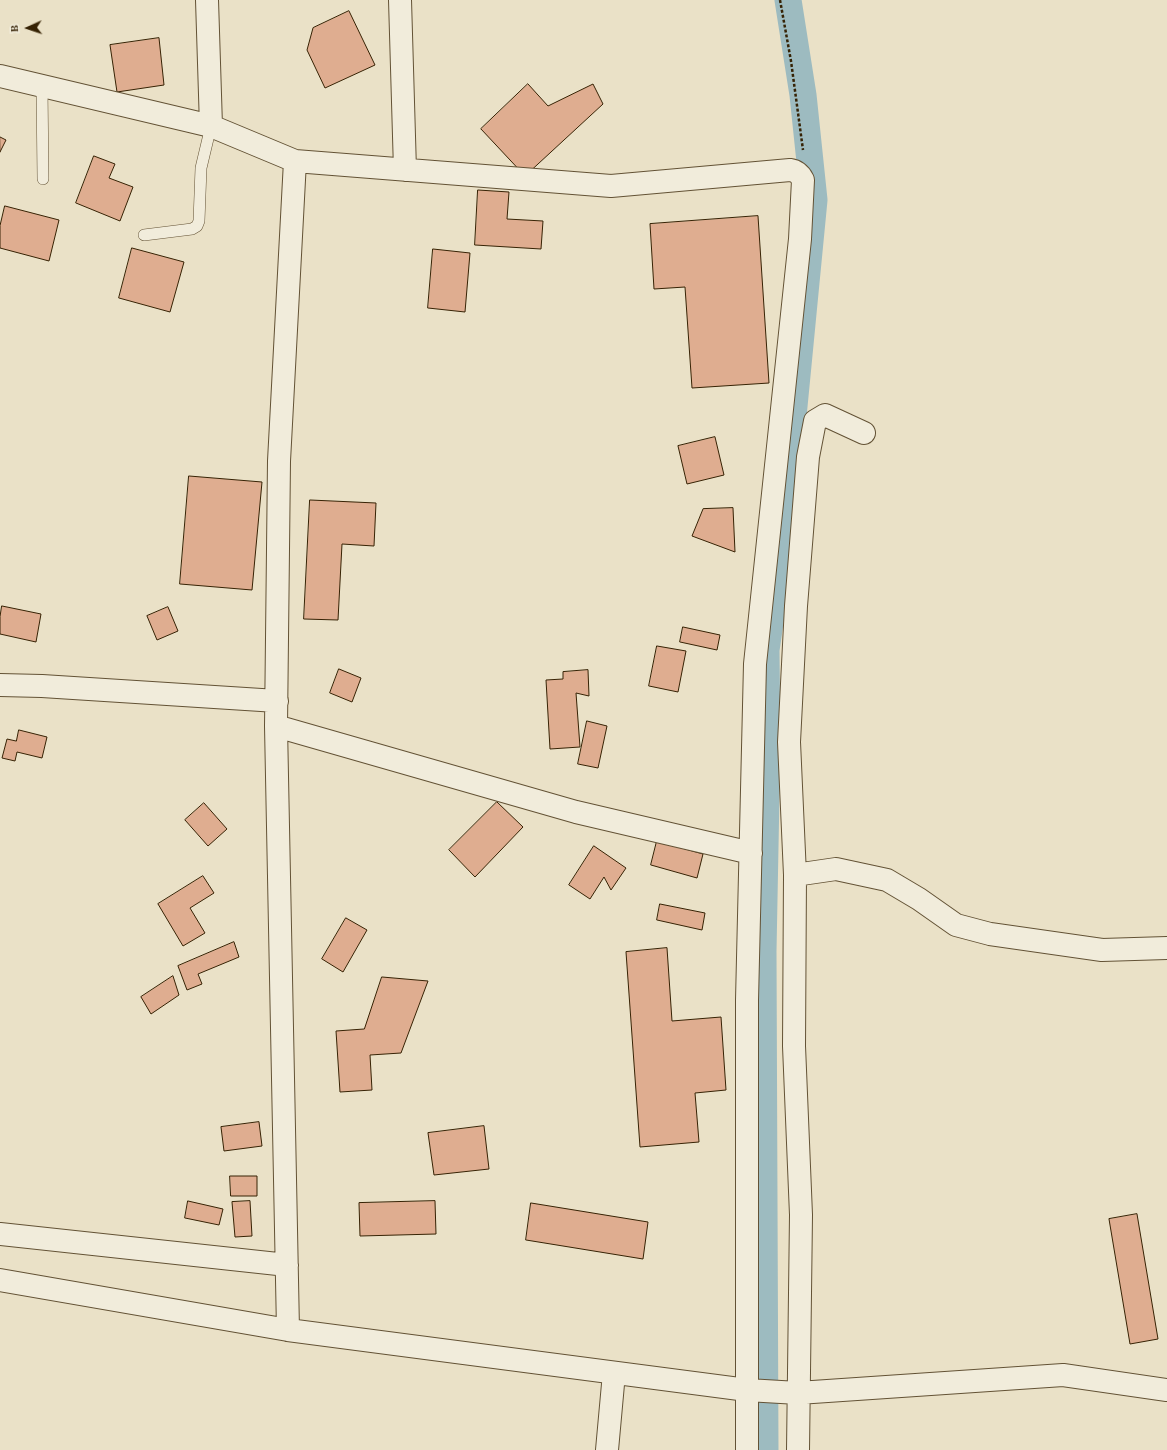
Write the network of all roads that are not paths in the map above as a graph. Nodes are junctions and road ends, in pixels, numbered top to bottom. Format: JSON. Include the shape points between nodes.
{"nodes":[{"id":1,"x":207,"y":0,"type":"edge"},
{"id":2,"x":400,"y":0,"type":"edge"},
{"id":3,"x":0,"y":76,"type":"edge"},
{"id":4,"x":42,"y":86,"type":"junction"},
{"id":5,"x":212,"y":126,"type":"junction"},
{"id":6,"x":295,"y":161,"type":"junction"},
{"id":7,"x":405,"y":170,"type":"junction"},
{"id":8,"x":43,"y":179,"type":"dead end"},
{"id":9,"x":144,"y":235,"type":"dead end"},
{"id":10,"x":864,"y":433,"type":"dead end"},
{"id":11,"x":0,"y":685,"type":"edge"},
{"id":12,"x":277,"y":702,"type":"junction"},
{"id":13,"x":276,"y":726,"type":"junction"},
{"id":14,"x":751,"y":853,"type":"junction"},
{"id":15,"x":795,"y":875,"type":"junction"},
{"id":16,"x":1167,"y":948,"type":"edge"},
{"id":17,"x":0,"y":1234,"type":"edge"},
{"id":18,"x":287,"y":1265,"type":"junction"},
{"id":19,"x":0,"y":1280,"type":"edge"},
{"id":20,"x":288,"y":1330,"type":"junction"},
{"id":21,"x":614,"y":1372,"type":"junction"},
{"id":22,"x":747,"y":1390,"type":"junction"},
{"id":23,"x":1167,"y":1390,"type":"edge"},
{"id":24,"x":798,"y":1393,"type":"junction"},
{"id":25,"x":607,"y":1450,"type":"edge"},
{"id":26,"x":747,"y":1450,"type":"edge"},
{"id":27,"x":798,"y":1450,"type":"edge"}],
"edges":[{"from":1,"to":5,"type":"street"},
{"from":2,"to":7,"type":"street"},
{"from":3,"to":4,"type":"street"},
{"from":4,"to":5,"type":"street"},
{"from":4,"to":8,"type":"lane"},
{"from":5,"to":6,"type":"street"},
{"from":5,"to":9,"type":"lane","via":[[201,168],[197,226],[192,229]]},
{"from":6,"to":7,"type":"street"},
{"from":6,"to":12,"type":"street","via":[[279,461]]},
{"from":7,"to":14,"type":"street","via":[[611,186],[790,170],[795,171],[803,180],[800,240],[755,664]]},
{"from":10,"to":15,"type":"street","via":[[825,415],[815,421],[808,457],[796,606],[789,742]]},
{"from":11,"to":12,"type":"street"},
{"from":12,"to":13,"type":"street"},
{"from":13,"to":14,"type":"street","via":[[576,812]]},
{"from":13,"to":18,"type":"street"},
{"from":14,"to":22,"type":"street","via":[[747,1000]]},
{"from":15,"to":16,"type":"street","via":[[836,869],[887,880],[956,925],[990,934],[1102,950]]},
{"from":15,"to":24,"type":"street","via":[[794,1046],[801,1215]]},
{"from":17,"to":18,"type":"street"},
{"from":18,"to":20,"type":"street"},
{"from":19,"to":20,"type":"street"},
{"from":20,"to":21,"type":"street"},
{"from":21,"to":22,"type":"street"},
{"from":21,"to":25,"type":"street"},
{"from":22,"to":24,"type":"street"},
{"from":22,"to":26,"type":"street"},
{"from":23,"to":24,"type":"street","via":[[1063,1376]]},
{"from":24,"to":27,"type":"street"}]}
